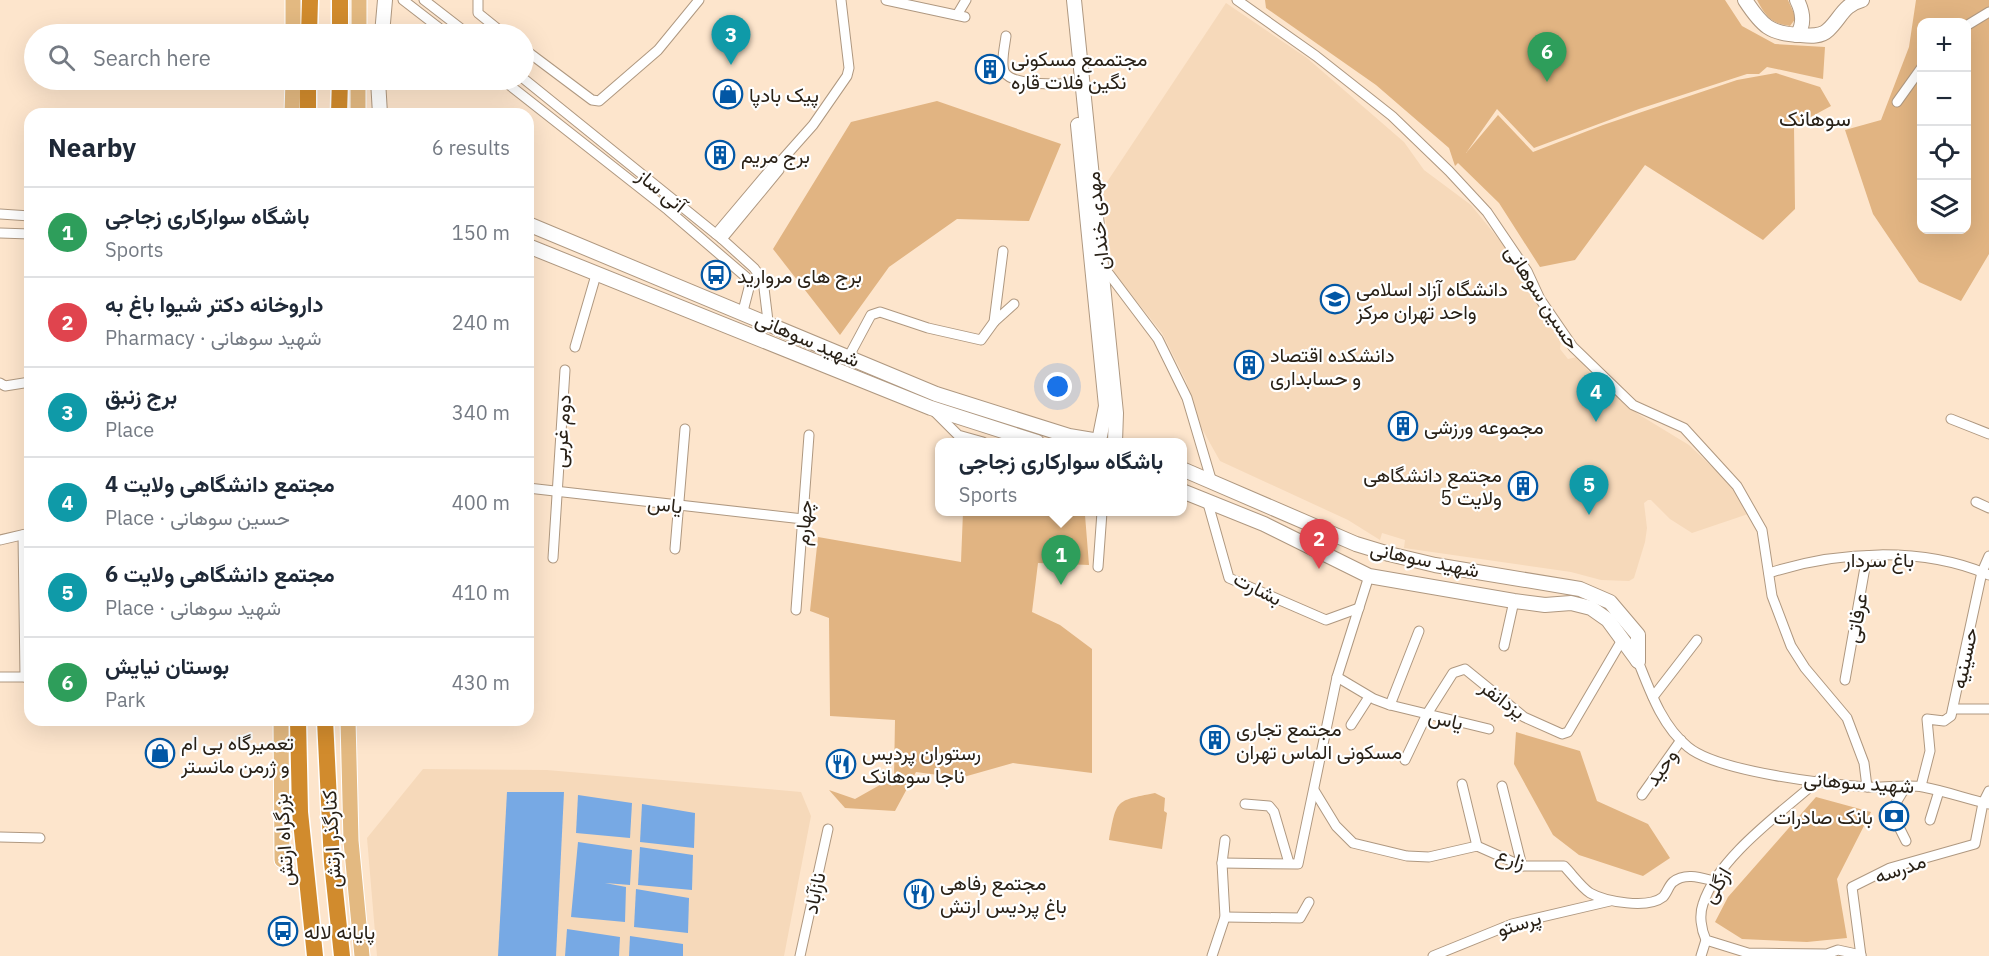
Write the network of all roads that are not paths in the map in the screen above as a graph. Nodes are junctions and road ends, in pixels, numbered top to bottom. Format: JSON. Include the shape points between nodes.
{"nodes":[{"id":1,"x":293,"y":0,"type":"edge"},
{"id":2,"x":309,"y":0,"type":"edge"},
{"id":3,"x":340,"y":0,"type":"edge"},
{"id":4,"x":359,"y":0,"type":"edge"},
{"id":5,"x":385,"y":0,"type":"edge"},
{"id":6,"x":403,"y":0,"type":"edge"},
{"id":7,"x":424,"y":0,"type":"edge"},
{"id":8,"x":478,"y":0,"type":"edge"},
{"id":9,"x":699,"y":0,"type":"edge"},
{"id":10,"x":841,"y":0,"type":"edge"},
{"id":11,"x":966,"y":0,"type":"edge"},
{"id":12,"x":1066,"y":0,"type":"edge"},
{"id":13,"x":1074,"y":0,"type":"edge"},
{"id":14,"x":1237,"y":0,"type":"edge"},
{"id":15,"x":1249,"y":0,"type":"edge"},
{"id":16,"x":1745,"y":0,"type":"edge"},
{"id":17,"x":1797,"y":0,"type":"edge"},
{"id":18,"x":1862,"y":0,"type":"edge"},
{"id":19,"x":893,"y":1,"type":"edge"},
{"id":20,"x":1250,"y":11,"type":"junction"},
{"id":21,"x":1989,"y":12,"type":"edge"},
{"id":22,"x":1971,"y":23,"type":"edge"},
{"id":23,"x":293,"y":24,"type":"edge"},
{"id":24,"x":309,"y":24,"type":"edge"},
{"id":25,"x":340,"y":24,"type":"edge"},
{"id":26,"x":359,"y":24,"type":"edge"},
{"id":27,"x":383,"y":24,"type":"edge"},
{"id":28,"x":434,"y":24,"type":"edge"},
{"id":29,"x":455,"y":24,"type":"edge"},
{"id":30,"x":492,"y":24,"type":"edge"},
{"id":31,"x":1797,"y":35,"type":"junction"},
{"id":32,"x":1005,"y":36,"type":"dead end"},
{"id":33,"x":534,"y":56,"type":"edge"},
{"id":34,"x":1918,"y":72,"type":"edge"},
{"id":35,"x":1074,"y":84,"type":"junction"},
{"id":36,"x":534,"y":87,"type":"edge"},
{"id":37,"x":293,"y":90,"type":"edge"},
{"id":38,"x":308,"y":90,"type":"edge"},
{"id":39,"x":340,"y":90,"type":"edge"},
{"id":40,"x":358,"y":90,"type":"edge"},
{"id":41,"x":379,"y":90,"type":"edge"},
{"id":42,"x":517,"y":90,"type":"edge"},
{"id":43,"x":1897,"y":102,"type":"dead end"},
{"id":44,"x":292,"y":108,"type":"edge"},
{"id":45,"x":308,"y":108,"type":"edge"},
{"id":46,"x":339,"y":108,"type":"edge"},
{"id":47,"x":358,"y":108,"type":"edge"},
{"id":48,"x":380,"y":108,"type":"edge"},
{"id":49,"x":675,"y":201,"type":"junction"},
{"id":50,"x":668,"y":210,"type":"junction"},
{"id":51,"x":0,"y":214,"type":"edge"},
{"id":52,"x":24,"y":216,"type":"edge"},
{"id":53,"x":534,"y":227,"type":"edge"},
{"id":54,"x":0,"y":233,"type":"edge"},
{"id":55,"x":24,"y":234,"type":"edge"},
{"id":56,"x":719,"y":237,"type":"junction"},
{"id":57,"x":534,"y":249,"type":"edge"},
{"id":58,"x":1003,"y":251,"type":"dead end"},
{"id":59,"x":1106,"y":270,"type":"dead end"},
{"id":60,"x":596,"y":275,"type":"junction"},
{"id":61,"x":1014,"y":304,"type":"dead end"},
{"id":62,"x":742,"y":311,"type":"junction"},
{"id":63,"x":768,"y":321,"type":"junction"},
{"id":64,"x":994,"y":322,"type":"junction"},
{"id":65,"x":575,"y":347,"type":"dead end"},
{"id":66,"x":849,"y":356,"type":"junction"},
{"id":67,"x":565,"y":370,"type":"dead end"},
{"id":68,"x":0,"y":383,"type":"edge"},
{"id":69,"x":24,"y":383,"type":"edge"},
{"id":70,"x":936,"y":393,"type":"junction"},
{"id":71,"x":932,"y":408,"type":"junction"},
{"id":72,"x":1951,"y":419,"type":"dead end"},
{"id":73,"x":685,"y":429,"type":"dead end"},
{"id":74,"x":1989,"y":434,"type":"edge"},
{"id":75,"x":809,"y":435,"type":"dead end"},
{"id":76,"x":969,"y":438,"type":"edge"},
{"id":77,"x":1026,"y":438,"type":"edge"},
{"id":78,"x":1082,"y":438,"type":"edge"},
{"id":79,"x":1096,"y":438,"type":"edge"},
{"id":80,"x":1114,"y":438,"type":"edge"},
{"id":81,"x":1187,"y":471,"type":"edge"},
{"id":82,"x":1210,"y":479,"type":"junction"},
{"id":83,"x":534,"y":489,"type":"edge"},
{"id":84,"x":557,"y":492,"type":"junction"},
{"id":85,"x":1187,"y":493,"type":"edge"},
{"id":86,"x":1207,"y":500,"type":"junction"},
{"id":87,"x":1976,"y":502,"type":"dead end"},
{"id":88,"x":678,"y":505,"type":"junction"},
{"id":89,"x":1989,"y":508,"type":"edge"},
{"id":90,"x":1101,"y":516,"type":"edge"},
{"id":91,"x":803,"y":519,"type":"junction"},
{"id":92,"x":24,"y":534,"type":"edge"},
{"id":93,"x":0,"y":540,"type":"edge"},
{"id":94,"x":675,"y":549,"type":"dead end"},
{"id":95,"x":1867,"y":556,"type":"junction"},
{"id":96,"x":1989,"y":556,"type":"edge"},
{"id":97,"x":553,"y":558,"type":"dead end"},
{"id":98,"x":1098,"y":567,"type":"dead end"},
{"id":99,"x":1769,"y":573,"type":"junction"},
{"id":100,"x":1985,"y":573,"type":"edge"},
{"id":101,"x":1369,"y":576,"type":"junction"},
{"id":102,"x":1514,"y":601,"type":"junction"},
{"id":103,"x":1359,"y":608,"type":"junction"},
{"id":104,"x":796,"y":610,"type":"dead end"},
{"id":105,"x":1419,"y":631,"type":"dead end"},
{"id":106,"x":1622,"y":640,"type":"junction"},
{"id":107,"x":1697,"y":640,"type":"dead end"},
{"id":108,"x":1504,"y":646,"type":"dead end"},
{"id":109,"x":1638,"y":661,"type":"junction"},
{"id":110,"x":0,"y":677,"type":"edge"},
{"id":111,"x":24,"y":677,"type":"edge"},
{"id":112,"x":1337,"y":677,"type":"junction"},
{"id":113,"x":1845,"y":680,"type":"dead end"},
{"id":114,"x":1369,"y":697,"type":"junction"},
{"id":115,"x":1653,"y":697,"type":"junction"},
{"id":116,"x":1989,"y":698,"type":"edge"},
{"id":117,"x":1390,"y":705,"type":"junction"},
{"id":118,"x":1953,"y":709,"type":"junction"},
{"id":119,"x":1988,"y":709,"type":"edge"},
{"id":120,"x":1427,"y":714,"type":"junction"},
{"id":121,"x":1351,"y":725,"type":"dead end"},
{"id":122,"x":281,"y":726,"type":"edge"},
{"id":123,"x":298,"y":726,"type":"edge"},
{"id":124,"x":326,"y":726,"type":"edge"},
{"id":125,"x":348,"y":726,"type":"edge"},
{"id":126,"x":1489,"y":729,"type":"dead end"},
{"id":127,"x":1681,"y":740,"type":"junction"},
{"id":128,"x":1405,"y":760,"type":"dead end"},
{"id":129,"x":327,"y":777,"type":"junction"},
{"id":130,"x":1817,"y":781,"type":"junction"},
{"id":131,"x":1462,"y":784,"type":"dead end"},
{"id":132,"x":1502,"y":786,"type":"dead end"},
{"id":133,"x":1921,"y":786,"type":"junction"},
{"id":134,"x":1867,"y":787,"type":"junction"},
{"id":135,"x":1905,"y":788,"type":"junction"},
{"id":136,"x":1314,"y":790,"type":"junction"},
{"id":137,"x":1939,"y":791,"type":"junction"},
{"id":138,"x":1989,"y":791,"type":"edge"},
{"id":139,"x":1642,"y":795,"type":"dead end"},
{"id":140,"x":1245,"y":804,"type":"dead end"},
{"id":141,"x":1986,"y":804,"type":"edge"},
{"id":142,"x":300,"y":812,"type":"junction"},
{"id":143,"x":281,"y":817,"type":"junction"},
{"id":144,"x":1930,"y":820,"type":"dead end"},
{"id":145,"x":828,"y":829,"type":"dead end"},
{"id":146,"x":291,"y":836,"type":"junction"},
{"id":147,"x":0,"y":837,"type":"edge"},
{"id":148,"x":40,"y":838,"type":"dead end"},
{"id":149,"x":1225,"y":840,"type":"dead end"},
{"id":150,"x":1906,"y":841,"type":"dead end"},
{"id":151,"x":1477,"y":846,"type":"junction"},
{"id":152,"x":304,"y":861,"type":"junction"},
{"id":153,"x":1222,"y":863,"type":"junction"},
{"id":154,"x":1289,"y":864,"type":"junction"},
{"id":155,"x":1522,"y":866,"type":"junction"},
{"id":156,"x":354,"y":879,"type":"junction"},
{"id":157,"x":1714,"y":881,"type":"junction"},
{"id":158,"x":1610,"y":901,"type":"junction"},
{"id":159,"x":1309,"y":902,"type":"dead end"},
{"id":160,"x":1225,"y":917,"type":"junction"},
{"id":161,"x":1706,"y":940,"type":"junction"},
{"id":162,"x":1747,"y":955,"type":"edge"},
{"id":163,"x":1826,"y":955,"type":"edge"},
{"id":164,"x":315,"y":956,"type":"edge"},
{"id":165,"x":342,"y":956,"type":"edge"},
{"id":166,"x":362,"y":956,"type":"edge"},
{"id":167,"x":800,"y":956,"type":"edge"},
{"id":168,"x":1212,"y":956,"type":"edge"},
{"id":169,"x":1433,"y":956,"type":"edge"},
{"id":170,"x":1701,"y":956,"type":"edge"},
{"id":171,"x":1861,"y":956,"type":"edge"}],
"edges":[{"from":1,"to":23,"type":"main road"},
{"from":2,"to":24,"type":"highway"},
{"from":3,"to":25,"type":"highway"},
{"from":4,"to":26,"type":"main road"},
{"from":5,"to":27,"type":"main road"},
{"from":6,"to":28,"type":"street"},
{"from":7,"to":29,"type":"street"},
{"from":8,"to":30,"type":"street","via":[[478,13]]},
{"from":9,"to":33,"type":"street","via":[[658,50],[599,101],[592,100]]},
{"from":10,"to":56,"type":"street","via":[[847,76],[813,126],[781,161],[779,170]]},
{"from":11,"to":19,"type":"street","via":[[961,16]]},
{"from":12,"to":35,"type":"main road","name":"مهدی خندان"},
{"from":13,"to":80,"type":"main road","name":"مهدی خندان","via":[[1116,412]]},
{"from":14,"to":20,"type":"street","name":"حسین سوهانی"},
{"from":15,"to":20,"type":"street"},
{"from":16,"to":31,"type":"main road","via":[[1762,24],[1788,36]]},
{"from":17,"to":31,"type":"main road","via":[[1803,19]]},
{"from":18,"to":31,"type":"main road","via":[[1845,8],[1827,31],[1815,36]]},
{"from":20,"to":99,"type":"street","name":"حسین سوهانی","via":[[1316,56],[1392,116],[1487,212],[1573,347],[1633,405],[1684,428],[1737,486],[1762,530]]},
{"from":21,"to":22,"type":"street"},
{"from":32,"to":35,"type":"street","via":[[1004,69],[1008,76],[1024,82]]},
{"from":34,"to":43,"type":"street"},
{"from":35,"to":79,"type":"main road","name":"مهدی خندان","via":[[1106,406]]},
{"from":36,"to":49,"type":"street","name":"آتی ساز"},
{"from":37,"to":44,"type":"main road"},
{"from":38,"to":45,"type":"highway"},
{"from":39,"to":46,"type":"highway"},
{"from":40,"to":47,"type":"main road"},
{"from":41,"to":48,"type":"main road"},
{"from":42,"to":50,"type":"street","name":"آتی ساز"},
{"from":49,"to":50,"type":"street"},
{"from":49,"to":56,"type":"street","name":"آتی ساز"},
{"from":50,"to":62,"type":"street","name":"آتی ساز","via":[[749,280]]},
{"from":51,"to":52,"type":"street"},
{"from":53,"to":62,"type":"main road","name":"شهید سوهانی"},
{"from":54,"to":55,"type":"street"},
{"from":56,"to":63,"type":"street","name":"آتی ساز","via":[[759,273]]},
{"from":57,"to":60,"type":"main road","name":"شهید سوهانی"},
{"from":58,"to":64,"type":"street"},
{"from":59,"to":82,"type":"street","via":[[1158,339],[1187,398]]},
{"from":60,"to":65,"type":"street"},
{"from":60,"to":71,"type":"main road","name":"شهید سوهانی"},
{"from":61,"to":64,"type":"street"},
{"from":62,"to":63,"type":"main road","name":"شهید سوهانی"},
{"from":63,"to":66,"type":"main road","name":"شهید سوهانی"},
{"from":64,"to":66,"type":"street","via":[[977,341],[875,312]]},
{"from":66,"to":70,"type":"main road","name":"شهید سوهانی"},
{"from":67,"to":84,"type":"street","name":"دوم غربی"},
{"from":68,"to":69,"type":"street","via":[[5,386]]},
{"from":70,"to":71,"type":"main road"},
{"from":70,"to":78,"type":"main road","name":"شهید سوهانی"},
{"from":71,"to":76,"type":"street","via":[[958,435]]},
{"from":71,"to":77,"type":"main road","name":"شهید سوهانی"},
{"from":72,"to":74,"type":"street"},
{"from":73,"to":88,"type":"street"},
{"from":75,"to":91,"type":"street","name":"چهارم"},
{"from":81,"to":82,"type":"main road","name":"شهید سوهانی"},
{"from":82,"to":109,"type":"main road","name":"شهید سوهانی","via":[[1356,544],[1389,554],[1580,589],[1610,602],[1638,635]]},
{"from":83,"to":84,"type":"street","name":"یاس"},
{"from":84,"to":88,"type":"street","name":"یاس"},
{"from":84,"to":97,"type":"street","name":"دوم غربی"},
{"from":85,"to":86,"type":"main road","name":"شهید سوهانی"},
{"from":86,"to":101,"type":"main road","name":"شهید سوهانی"},
{"from":86,"to":103,"type":"street","name":"بشارت","via":[[1229,578],[1326,620]]},
{"from":87,"to":89,"type":"street"},
{"from":88,"to":91,"type":"street","name":"یاس"},
{"from":88,"to":94,"type":"street"},
{"from":90,"to":98,"type":"street"},
{"from":91,"to":104,"type":"street","name":"چهارم"},
{"from":92,"to":93,"type":"street"},
{"from":95,"to":99,"type":"street","name":"باغ سردار"},
{"from":95,"to":100,"type":"street","name":"باغ سردار","via":[[1902,556]]},
{"from":95,"to":113,"type":"street","name":"عرفاتی"},
{"from":96,"to":100,"type":"street","name":"حسینیه"},
{"from":99,"to":134,"type":"street","name":"حسین سوهانی","via":[[1772,596],[1791,646],[1847,718],[1864,763]]},
{"from":100,"to":118,"type":"street","name":"حسینیه"},
{"from":101,"to":102,"type":"main road","name":"شهید سوهانی"},
{"from":101,"to":103,"type":"street"},
{"from":102,"to":106,"type":"main road","name":"شهید سوهانی","via":[[1570,603],[1591,608],[1608,620]]},
{"from":102,"to":108,"type":"street"},
{"from":103,"to":112,"type":"street"},
{"from":105,"to":117,"type":"street"},
{"from":106,"to":109,"type":"main road","name":"شهید سوهانی"},
{"from":106,"to":120,"type":"street","name":"یزدانفر","via":[[1568,732],[1562,734],[1524,717],[1465,669],[1453,673]]},
{"from":107,"to":115,"type":"street"},
{"from":109,"to":115,"type":"street","name":"شهید سوهانی"},
{"from":110,"to":111,"type":"street"},
{"from":112,"to":114,"type":"street","name":"یاس"},
{"from":112,"to":136,"type":"street"},
{"from":114,"to":117,"type":"street","name":"یاس"},
{"from":114,"to":121,"type":"street"},
{"from":115,"to":127,"type":"street","name":"شهید سوهانی"},
{"from":116,"to":119,"type":"street"},
{"from":117,"to":120,"type":"street","name":"یاس"},
{"from":118,"to":119,"type":"street","name":"حسینیه"},
{"from":118,"to":133,"type":"street","name":"حسینیه","via":[[1944,721],[1927,719],[1930,751]]},
{"from":120,"to":126,"type":"street","name":"یاس"},
{"from":120,"to":128,"type":"street"},
{"from":122,"to":143,"type":"main road"},
{"from":123,"to":142,"type":"highway","name":"بزرگراه ارتش"},
{"from":124,"to":129,"type":"highway"},
{"from":125,"to":156,"type":"main road","name":"کنارگذر ارتش"},
{"from":127,"to":130,"type":"street","name":"شهید سوهانی","via":[[1703,757],[1731,767]]},
{"from":127,"to":139,"type":"street","name":"وحید"},
{"from":129,"to":156,"type":"main road","via":[[338,842]]},
{"from":129,"to":165,"type":"highway"},
{"from":130,"to":134,"type":"street","name":"شهید سوهانی"},
{"from":130,"to":157,"type":"street","name":"ازگلی","via":[[1742,848]]},
{"from":131,"to":151,"type":"street"},
{"from":132,"to":155,"type":"street"},
{"from":133,"to":135,"type":"street","name":"شهید سوهانی"},
{"from":133,"to":137,"type":"street","name":"شهید سوهانی"},
{"from":134,"to":135,"type":"street","name":"شهید سوهانی"},
{"from":135,"to":150,"type":"street","via":[[1891,811]]},
{"from":136,"to":151,"type":"street","name":"زارع","via":[[1336,826],[1353,843],[1407,856],[1429,856]]},
{"from":136,"to":154,"type":"street","via":[[1298,864]]},
{"from":137,"to":141,"type":"street","name":"شهید سوهانی"},
{"from":137,"to":144,"type":"street"},
{"from":138,"to":141,"type":"street"},
{"from":140,"to":154,"type":"street","via":[[1269,806],[1274,812]]},
{"from":141,"to":171,"type":"street","name":"مدرسه","via":[[1975,844],[1890,868],[1852,887]]},
{"from":142,"to":146,"type":"main road"},
{"from":142,"to":152,"type":"highway","name":"بزرگراه ارتش"},
{"from":143,"to":146,"type":"main road"},
{"from":143,"to":146,"type":"main road","via":[[282,860]]},
{"from":145,"to":167,"type":"street","name":"نازآباد"},
{"from":146,"to":152,"type":"main road"},
{"from":147,"to":148,"type":"street"},
{"from":149,"to":153,"type":"street"},
{"from":151,"to":155,"type":"street","name":"زارع"},
{"from":152,"to":164,"type":"highway","name":"بزرگراه ارتش"},
{"from":153,"to":154,"type":"street"},
{"from":153,"to":160,"type":"street"},
{"from":155,"to":158,"type":"street","name":"زارع","via":[[1564,866],[1589,892]]},
{"from":156,"to":166,"type":"main road","name":"کنارگذر ارتش"},
{"from":157,"to":158,"type":"street","name":"زارع","via":[[1684,877],[1673,882],[1662,897],[1650,902]]},
{"from":157,"to":161,"type":"street","name":"ازگلی","via":[[1702,905],[1701,928]]},
{"from":158,"to":169,"type":"street","name":"پرستو","via":[[1512,924]]},
{"from":159,"to":160,"type":"street","via":[[1300,918]]},
{"from":160,"to":168,"type":"street"},
{"from":161,"to":162,"type":"street"},
{"from":161,"to":170,"type":"street"},
{"from":162,"to":163,"type":"street"},
{"from":163,"to":171,"type":"street","via":[[1838,950]]}]}
